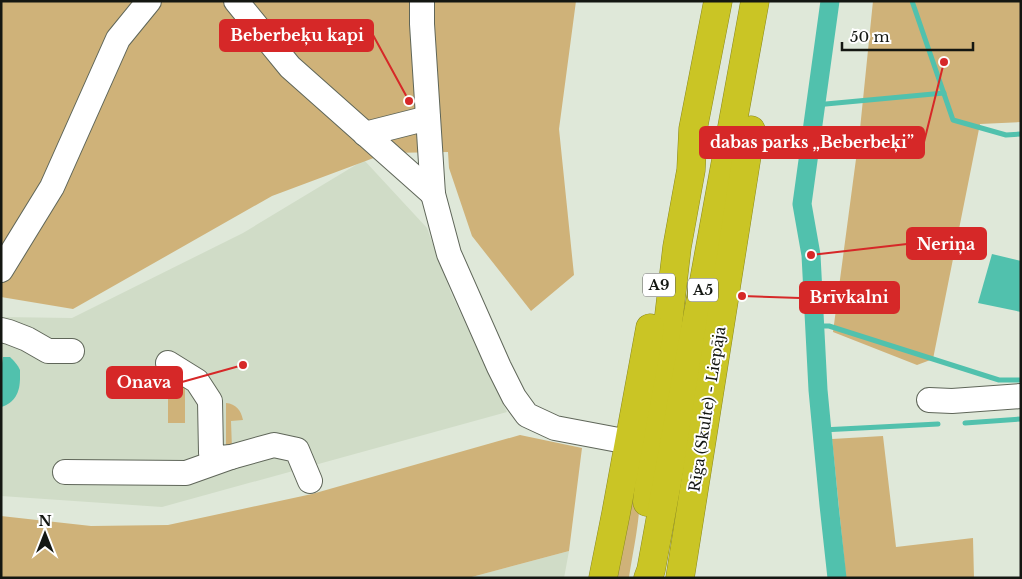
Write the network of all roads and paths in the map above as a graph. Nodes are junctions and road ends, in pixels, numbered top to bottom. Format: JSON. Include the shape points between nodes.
{"nodes":[{"id":1,"x":149,"y":1,"type":"edge"},
{"id":2,"x":236,"y":1,"type":"edge"},
{"id":3,"x":422,"y":1,"type":"edge"},
{"id":4,"x":718,"y":1,"type":"edge"},
{"id":5,"x":755,"y":1,"type":"edge"},
{"id":6,"x":762,"y":1,"type":"edge"},
{"id":7,"x":428,"y":118,"type":"junction"},
{"id":8,"x":694,"y":128,"type":"junction"},
{"id":9,"x":366,"y":134,"type":"junction"},
{"id":10,"x":433,"y":194,"type":"junction"},
{"id":11,"x":3,"y":267,"type":"edge"},
{"id":12,"x":1,"y":330,"type":"edge"},
{"id":13,"x":72,"y":351,"type":"dead end"},
{"id":14,"x":168,"y":363,"type":"dead end"},
{"id":15,"x":1021,"y":396,"type":"edge"},
{"id":16,"x":929,"y":400,"type":"dead end"},
{"id":17,"x":629,"y":442,"type":"junction"},
{"id":18,"x":232,"y":457,"type":"junction"},
{"id":19,"x":65,"y":472,"type":"dead end"},
{"id":20,"x":310,"y":481,"type":"dead end"},
{"id":21,"x":603,"y":578,"type":"edge"},
{"id":22,"x":639,"y":578,"type":"edge"},
{"id":23,"x":648,"y":578,"type":"edge"},
{"id":24,"x":680,"y":578,"type":"edge"}],
"edges":[{"from":1,"to":11,"type":"street","via":[[118,38],[52,187]]},
{"from":2,"to":9,"type":"street","via":[[290,67]]},
{"from":3,"to":7,"type":"street"},
{"from":4,"to":8,"type":"highway","number":"A5"},
{"from":5,"to":23,"type":"highway","number":"A5"},
{"from":6,"to":24,"type":"highway","name":"Rīga (Skulte) - Liepāja","via":[[758,85]]},
{"from":7,"to":9,"type":"street"},
{"from":7,"to":10,"type":"street"},
{"from":8,"to":17,"type":"highway","number":"A9","via":[[680,168]]},
{"from":8,"to":22,"type":"highway","number":"A5"},
{"from":9,"to":10,"type":"street"},
{"from":10,"to":17,"type":"street","via":[[449,254],[499,367],[527,415],[554,428]]},
{"from":12,"to":13,"type":"street","via":[[48,351]]},
{"from":14,"to":18,"type":"street","via":[[197,382],[210,401],[211,453],[219,458]]},
{"from":15,"to":16,"type":"street"},
{"from":17,"to":21,"type":"highway","number":"A9"},
{"from":18,"to":19,"type":"street","via":[[186,473]]},
{"from":18,"to":20,"type":"street","via":[[274,445],[296,450]]}]}
